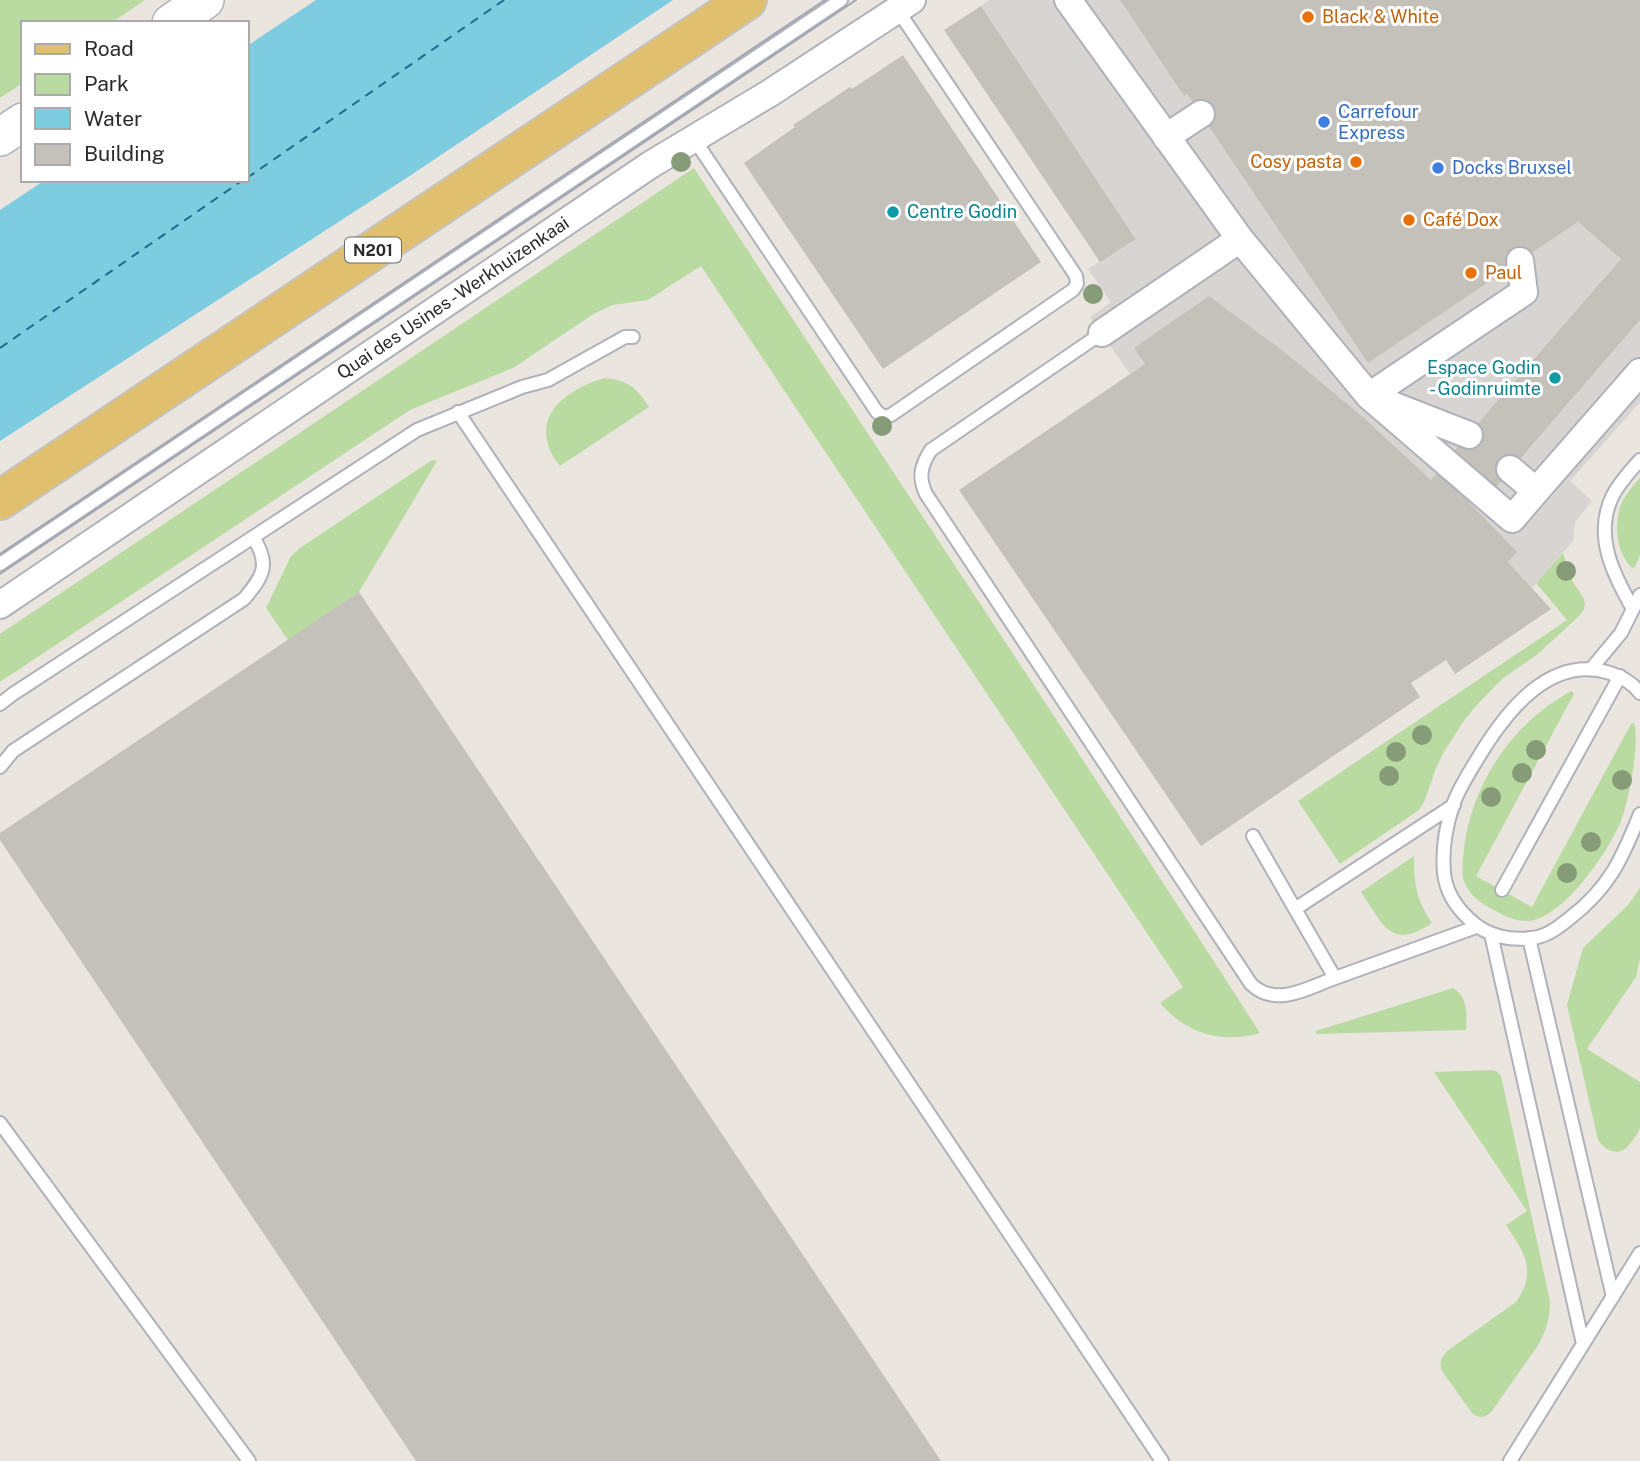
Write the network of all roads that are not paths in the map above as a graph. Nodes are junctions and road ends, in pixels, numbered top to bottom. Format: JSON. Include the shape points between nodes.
{"nodes":[{"id":1,"x":205,"y":0,"type":"edge"},
{"id":2,"x":747,"y":0,"type":"edge"},
{"id":3,"x":841,"y":0,"type":"edge"},
{"id":4,"x":1068,"y":0,"type":"edge"},
{"id":5,"x":904,"y":5,"type":"edge"},
{"id":6,"x":174,"y":21,"type":"edge"},
{"id":7,"x":1201,"y":114,"type":"dead end"},
{"id":8,"x":21,"y":123,"type":"edge"},
{"id":9,"x":0,"y":137,"type":"edge"},
{"id":10,"x":1167,"y":137,"type":"junction"},
{"id":11,"x":694,"y":139,"type":"junction"},
{"id":12,"x":1240,"y":239,"type":"junction"},
{"id":13,"x":1520,"y":261,"type":"dead end"},
{"id":14,"x":1102,"y":333,"type":"joint"},
{"id":15,"x":634,"y":337,"type":"dead end"},
{"id":16,"x":1640,"y":372,"type":"edge"},
{"id":17,"x":1369,"y":396,"type":"junction"},
{"id":18,"x":458,"y":412,"type":"junction"},
{"id":19,"x":1469,"y":435,"type":"dead end"},
{"id":20,"x":1640,"y":460,"type":"edge"},
{"id":21,"x":1510,"y":469,"type":"dead end"},
{"id":22,"x":1536,"y":491,"type":"junction"},
{"id":23,"x":0,"y":500,"type":"edge"},
{"id":24,"x":253,"y":537,"type":"junction"},
{"id":25,"x":0,"y":564,"type":"edge"},
{"id":26,"x":1640,"y":595,"type":"edge"},
{"id":27,"x":0,"y":605,"type":"edge"},
{"id":28,"x":1633,"y":609,"type":"junction"},
{"id":29,"x":1591,"y":669,"type":"junction"},
{"id":30,"x":1620,"y":676,"type":"junction"},
{"id":31,"x":1640,"y":693,"type":"edge"},
{"id":32,"x":0,"y":704,"type":"edge"},
{"id":33,"x":0,"y":766,"type":"edge"},
{"id":34,"x":1454,"y":805,"type":"junction"},
{"id":35,"x":1640,"y":814,"type":"edge"},
{"id":36,"x":1253,"y":836,"type":"dead end"},
{"id":37,"x":1502,"y":890,"type":"dead end"},
{"id":38,"x":1296,"y":909,"type":"junction"},
{"id":39,"x":1476,"y":927,"type":"junction"},
{"id":40,"x":1491,"y":934,"type":"junction"},
{"id":41,"x":1529,"y":938,"type":"junction"},
{"id":42,"x":1335,"y":978,"type":"junction"},
{"id":43,"x":0,"y":1124,"type":"edge"},
{"id":44,"x":1640,"y":1253,"type":"edge"},
{"id":45,"x":1613,"y":1297,"type":"junction"},
{"id":46,"x":1583,"y":1345,"type":"junction"},
{"id":47,"x":249,"y":1461,"type":"edge"},
{"id":48,"x":1162,"y":1461,"type":"edge"},
{"id":49,"x":1510,"y":1461,"type":"edge"}],
"edges":[{"from":1,"to":6,"type":"main road"},
{"from":2,"to":23,"type":"main road","number":"N201"},
{"from":3,"to":25,"type":"lane","name":"Quai des Usines - Werkhuizenkaai"},
{"from":4,"to":10,"type":"street"},
{"from":5,"to":11,"type":"street","name":"Quai des Usines - Werkhuizenkaai"},
{"from":5,"to":11,"type":"lane","via":[[1077,284],[891,415],[877,412]]},
{"from":7,"to":10,"type":"street"},
{"from":8,"to":9,"type":"main road"},
{"from":10,"to":12,"type":"street"},
{"from":11,"to":27,"type":"street","name":"Quai des Usines - Werkhuizenkaai"},
{"from":12,"to":14,"type":"street"},
{"from":12,"to":17,"type":"street"},
{"from":13,"to":17,"type":"street","via":[[1524,292]]},
{"from":14,"to":42,"type":"lane","via":[[931,450],[924,461],[922,485],[1251,984],[1267,995],[1279,996]]},
{"from":15,"to":18,"type":"lane","via":[[625,337],[548,380]]},
{"from":16,"to":22,"type":"street"},
{"from":17,"to":19,"type":"street"},
{"from":17,"to":22,"type":"street","via":[[1511,519]]},
{"from":18,"to":24,"type":"lane","via":[[417,430]]},
{"from":18,"to":48,"type":"lane"},
{"from":20,"to":28,"type":"lane","via":[[1613,495],[1604,536],[1610,562]]},
{"from":21,"to":22,"type":"street"},
{"from":24,"to":32,"type":"lane"},
{"from":24,"to":33,"type":"lane","via":[[264,562],[259,581],[244,599],[13,751]]},
{"from":26,"to":28,"type":"lane"},
{"from":28,"to":29,"type":"lane","via":[[1621,634]]},
{"from":29,"to":30,"type":"lane"},
{"from":29,"to":34,"type":"lane","via":[[1545,681],[1508,714]]},
{"from":30,"to":31,"type":"lane"},
{"from":30,"to":37,"type":"lane"},
{"from":34,"to":38,"type":"lane"},
{"from":34,"to":39,"type":"lane","via":[[1446,832],[1444,874],[1458,908]]},
{"from":35,"to":41,"type":"lane","via":[[1612,876],[1596,895],[1559,927]]},
{"from":36,"to":38,"type":"lane"},
{"from":38,"to":42,"type":"lane"},
{"from":39,"to":40,"type":"lane"},
{"from":39,"to":42,"type":"lane"},
{"from":40,"to":41,"type":"lane"},
{"from":40,"to":46,"type":"lane"},
{"from":41,"to":45,"type":"lane"},
{"from":43,"to":47,"type":"lane"},
{"from":44,"to":45,"type":"lane"},
{"from":45,"to":46,"type":"lane"},
{"from":46,"to":49,"type":"lane"}]}
